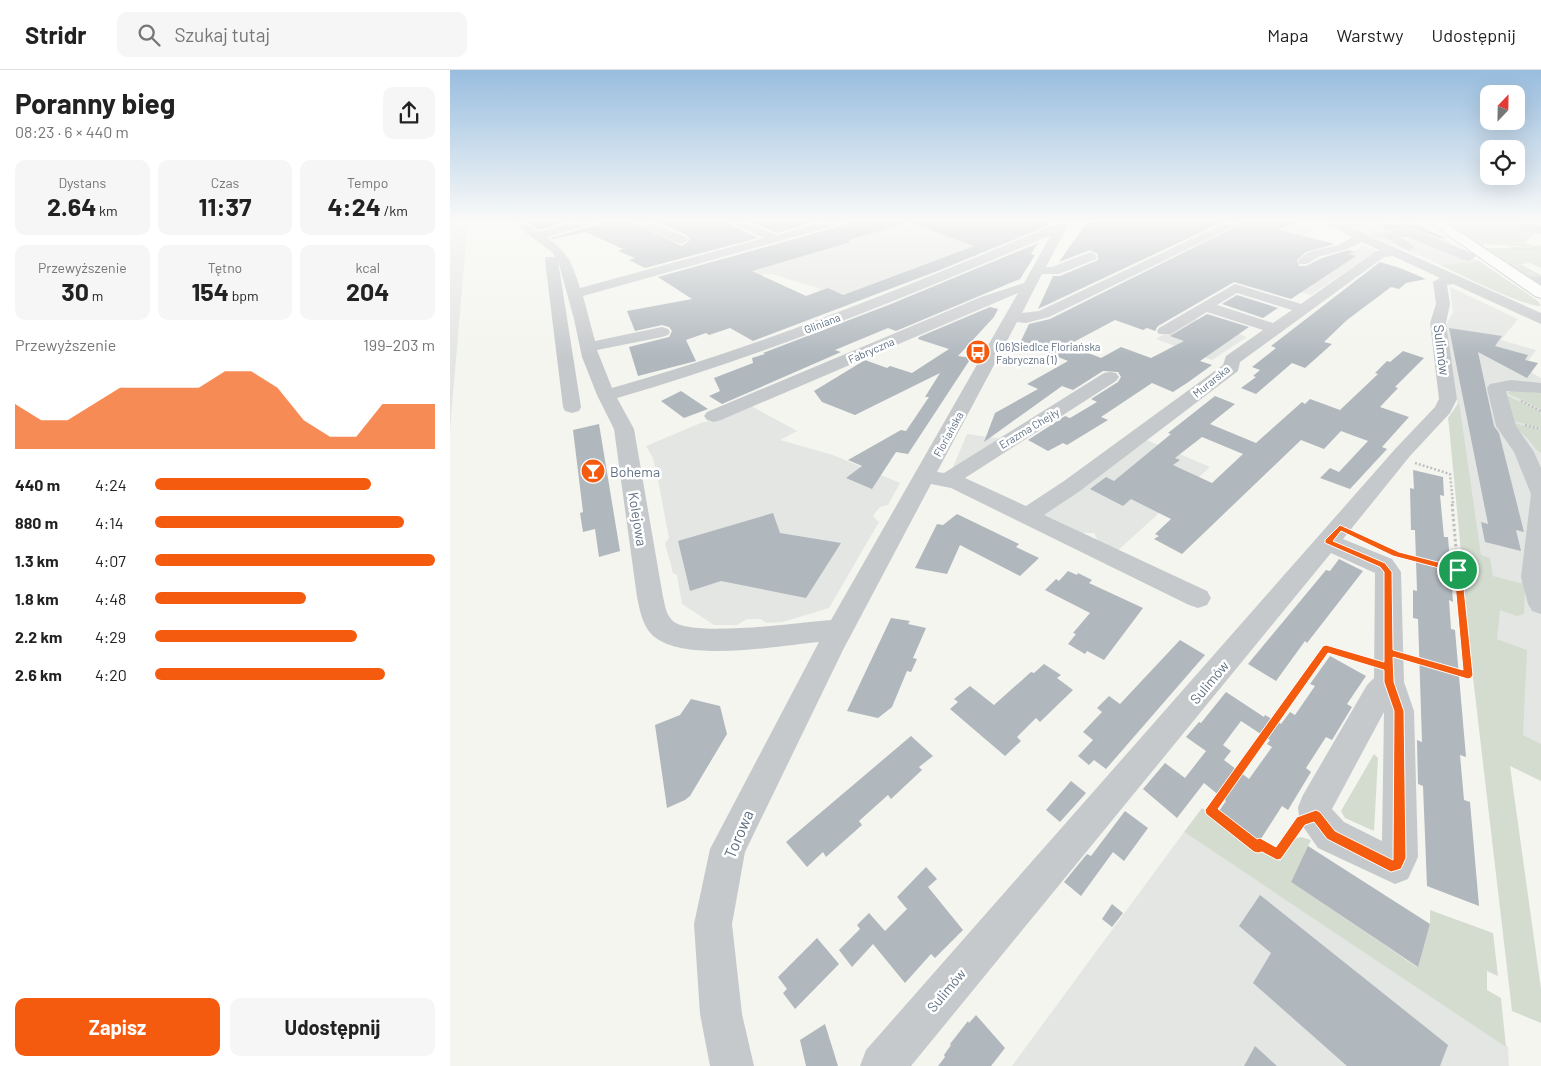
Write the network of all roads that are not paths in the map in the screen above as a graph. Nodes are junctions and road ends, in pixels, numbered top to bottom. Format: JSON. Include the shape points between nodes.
{"nodes":[{"id":1,"x":547,"y":265,"type":"edge"},
{"id":2,"x":566,"y":265,"type":"edge"},
{"id":3,"x":677,"y":265,"type":"edge"},
{"id":4,"x":964,"y":265,"type":"edge"},
{"id":5,"x":1040,"y":265,"type":"edge"},
{"id":6,"x":1068,"y":265,"type":"edge"},
{"id":7,"x":1146,"y":265,"type":"edge"},
{"id":8,"x":1364,"y":265,"type":"edge"},
{"id":9,"x":1432,"y":265,"type":"edge"},
{"id":10,"x":1432,"y":265,"type":"edge"},
{"id":11,"x":1456,"y":265,"type":"edge"},
{"id":12,"x":1459,"y":265,"type":"edge"},
{"id":13,"x":1500,"y":265,"type":"edge"},
{"id":14,"x":1423,"y":266,"type":"joint"},
{"id":15,"x":1034,"y":278,"type":"junction"},
{"id":16,"x":1541,"y":280,"type":"edge"},
{"id":17,"x":1523,"y":281,"type":"junction"},
{"id":18,"x":1541,"y":293,"type":"edge"},
{"id":19,"x":574,"y":294,"type":"junction"},
{"id":20,"x":1205,"y":306,"type":"junction"},
{"id":21,"x":1513,"y":307,"type":"junction"},
{"id":22,"x":1303,"y":308,"type":"junction"},
{"id":23,"x":1541,"y":310,"type":"edge"},
{"id":24,"x":1012,"y":317,"type":"junction"},
{"id":25,"x":1541,"y":319,"type":"edge"},
{"id":26,"x":1274,"y":329,"type":"junction"},
{"id":27,"x":1165,"y":330,"type":"dead end"},
{"id":28,"x":662,"y":332,"type":"dead end"},
{"id":29,"x":588,"y":347,"type":"junction"},
{"id":30,"x":1110,"y":377,"type":"dead end"},
{"id":31,"x":1541,"y":388,"type":"edge"},
{"id":32,"x":606,"y":395,"type":"junction"},
{"id":33,"x":572,"y":408,"type":"dead end"},
{"id":34,"x":714,"y":416,"type":"dead end"},
{"id":35,"x":924,"y":476,"type":"junction"},
{"id":36,"x":949,"y":480,"type":"junction"},
{"id":37,"x":1541,"y":494,"type":"edge"},
{"id":38,"x":1028,"y":515,"type":"junction"},
{"id":39,"x":1328,"y":542,"type":"junction"},
{"id":40,"x":1198,"y":598,"type":"dead end"},
{"id":41,"x":1541,"y":604,"type":"edge"},
{"id":42,"x":835,"y":639,"type":"junction"},
{"id":43,"x":1389,"y":667,"type":"junction"},
{"id":44,"x":732,"y":1066,"type":"edge"},
{"id":45,"x":882,"y":1066,"type":"edge"}],
"edges":[{"from":1,"to":33,"type":"street"},
{"from":2,"to":19,"type":"street","name":"Kolejowa"},
{"from":3,"to":19,"type":"street"},
{"from":4,"to":32,"type":"street","name":"Gliniana","via":[[762,346],[660,381]]},
{"from":5,"to":15,"type":"street","name":"Floriańska"},
{"from":6,"to":15,"type":"street","name":"Fabryczna"},
{"from":7,"to":24,"type":"street","via":[[1044,314]]},
{"from":8,"to":22,"type":"street","name":"Murarska"},
{"from":9,"to":14,"type":"street"},
{"from":10,"to":14,"type":"street"},
{"from":11,"to":39,"type":"street","name":"Sulimów","via":[[1440,282],[1443,304],[1438,323],[1448,400]]},
{"from":12,"to":21,"type":"street"},
{"from":13,"to":17,"type":"main road"},
{"from":15,"to":24,"type":"street","name":"Floriańska"},
{"from":15,"to":34,"type":"street","name":"Fabryczna"},
{"from":16,"to":17,"type":"street"},
{"from":17,"to":18,"type":"main road"},
{"from":19,"to":29,"type":"street","name":"Kolejowa"},
{"from":20,"to":22,"type":"street","via":[[1236,288]]},
{"from":20,"to":26,"type":"street"},
{"from":20,"to":27,"type":"street"},
{"from":21,"to":23,"type":"street"},
{"from":21,"to":25,"type":"street"},
{"from":22,"to":26,"type":"street","name":"Murarska"},
{"from":24,"to":35,"type":"street","name":"Floriańska"},
{"from":26,"to":38,"type":"street","name":"Murarska","via":[[1232,360],[1232,367]]},
{"from":28,"to":29,"type":"street"},
{"from":29,"to":32,"type":"street","name":"Kolejowa"},
{"from":30,"to":36,"type":"street","name":"Erazma Chejły","via":[[963,468]]},
{"from":31,"to":37,"type":"street","via":[[1511,385],[1496,388],[1506,426],[1524,452]]},
{"from":32,"to":42,"type":"street","name":"Kolejowa","via":[[624,429],[650,597],[656,620],[664,630],[677,637],[706,641]]},
{"from":35,"to":36,"type":"street"},
{"from":35,"to":42,"type":"street","name":"Floriańska"},
{"from":36,"to":38,"type":"street"},
{"from":37,"to":41,"type":"street","via":[[1534,577]]},
{"from":38,"to":40,"type":"street"},
{"from":39,"to":43,"type":"street","via":[[1386,568]]},
{"from":39,"to":45,"type":"street","name":"Sulimów"},
{"from":42,"to":44,"type":"street","name":"Torowa","via":[[728,849],[714,924],[721,1014]]},
{"from":43,"to":43,"type":"street","via":[[1399,711],[1400,858],[1397,865],[1391,866],[1331,835],[1316,816],[1315,807],[1378,694]]}]}
